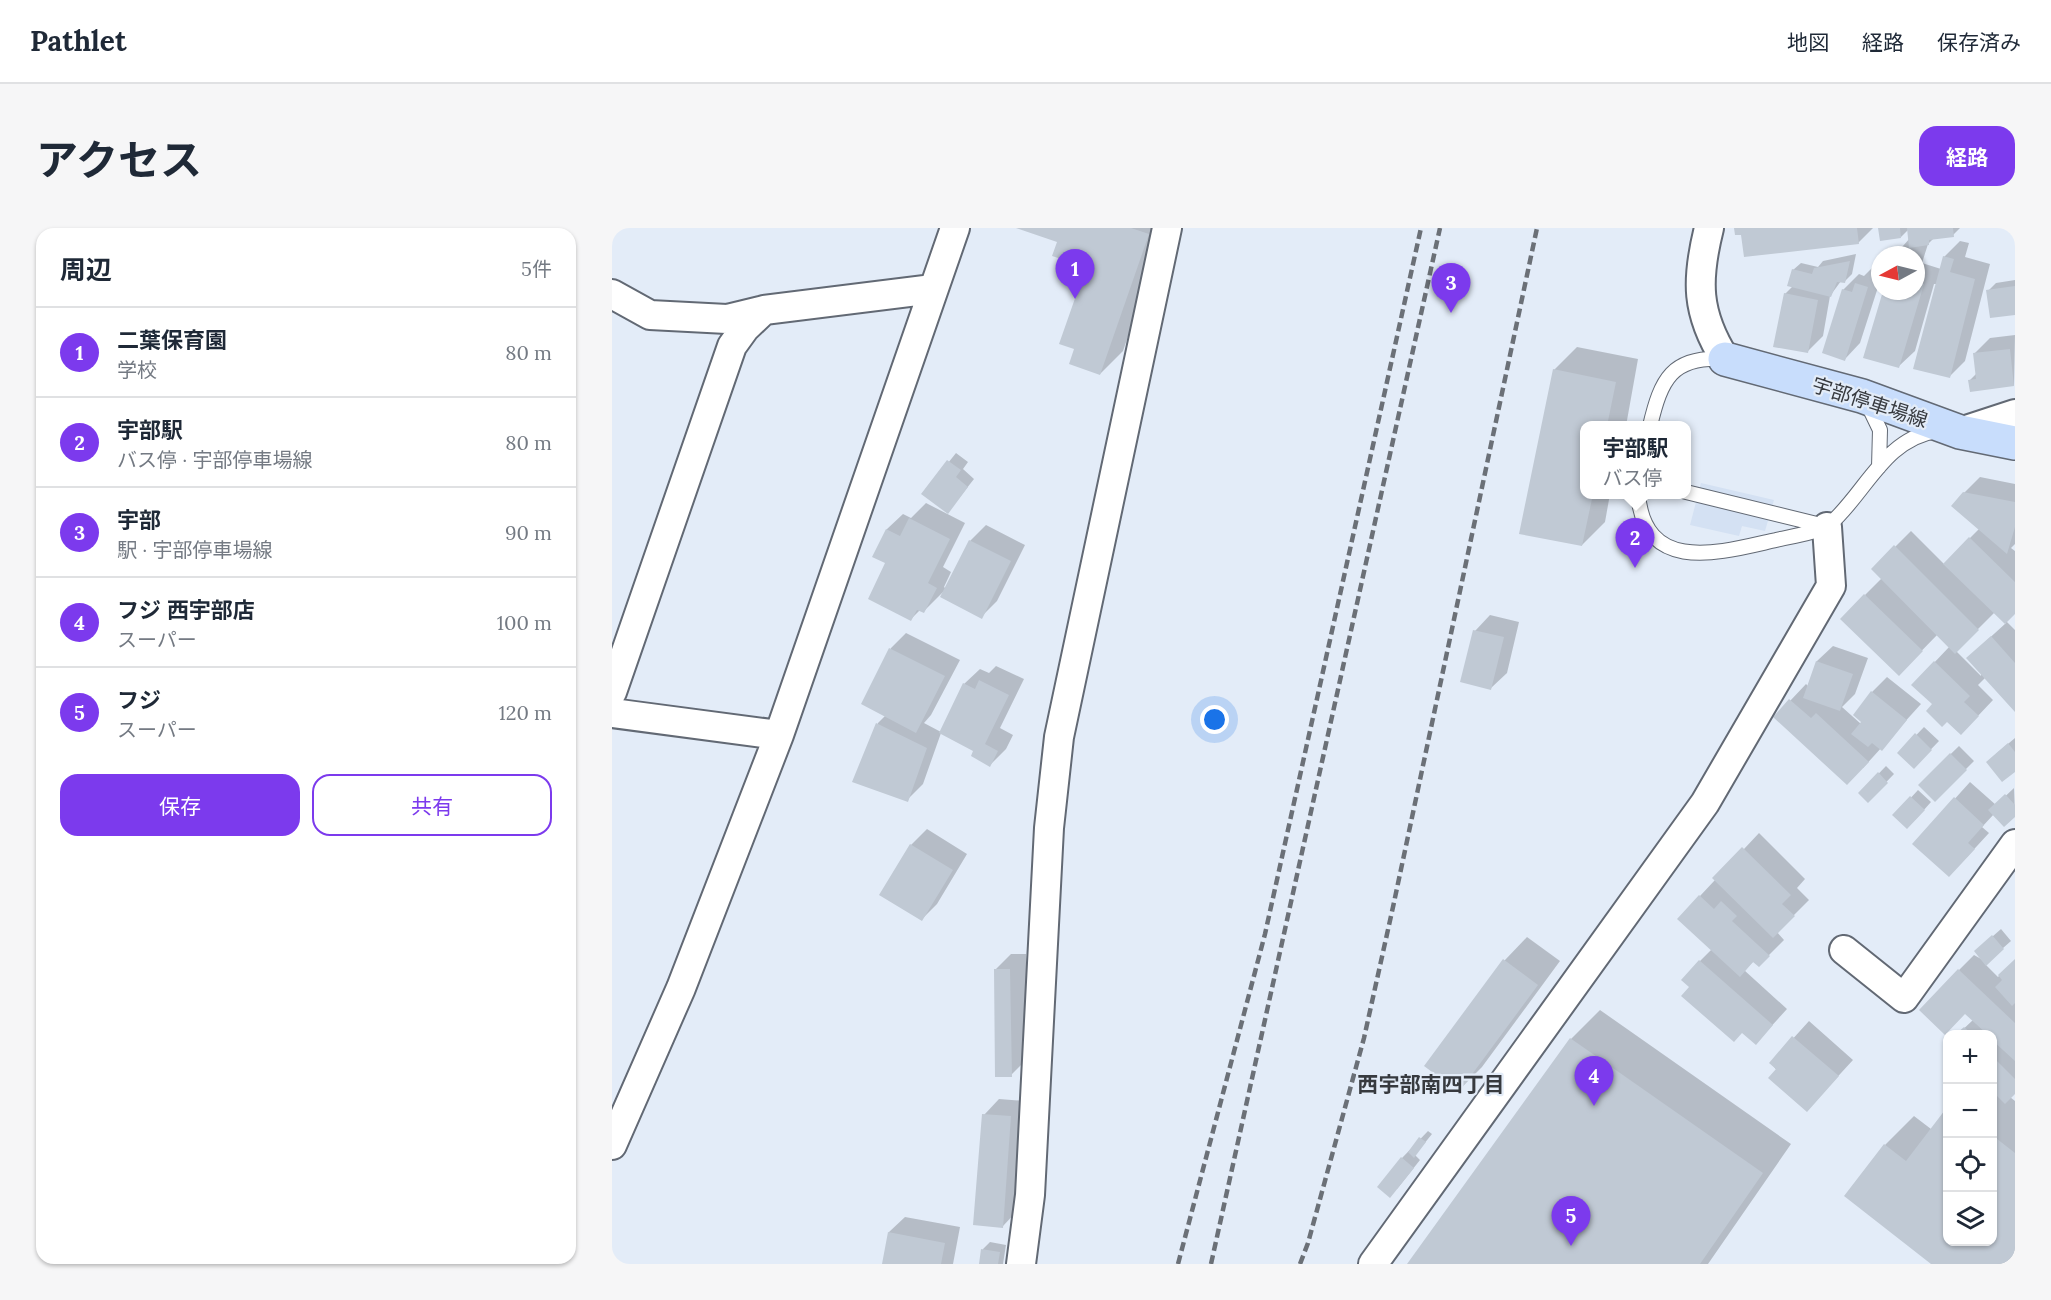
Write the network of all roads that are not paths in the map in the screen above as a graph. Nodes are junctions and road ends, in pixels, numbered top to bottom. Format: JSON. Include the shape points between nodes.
{"nodes":[{"id":1,"x":955,"y":228,"type":"edge"},
{"id":2,"x":1167,"y":228,"type":"edge"},
{"id":3,"x":1709,"y":228,"type":"edge"},
{"id":4,"x":933,"y":290,"type":"junction"},
{"id":5,"x":612,"y":294,"type":"edge"},
{"id":6,"x":764,"y":310,"type":"junction"},
{"id":7,"x":1725,"y":359,"type":"junction"},
{"id":8,"x":1862,"y":396,"type":"junction"},
{"id":9,"x":2015,"y":414,"type":"edge"},
{"id":10,"x":1651,"y":421,"type":"edge"},
{"id":11,"x":1960,"y":432,"type":"junction"},
{"id":12,"x":2015,"y":443,"type":"edge"},
{"id":13,"x":1879,"y":467,"type":"junction"},
{"id":14,"x":1691,"y":493,"type":"edge"},
{"id":15,"x":1639,"y":499,"type":"edge"},
{"id":16,"x":1827,"y":527,"type":"junction"},
{"id":17,"x":612,"y":692,"type":"edge"},
{"id":18,"x":612,"y":712,"type":"edge"},
{"id":19,"x":779,"y":735,"type":"junction"},
{"id":20,"x":2015,"y":844,"type":"edge"},
{"id":21,"x":1844,"y":950,"type":"dead end"},
{"id":22,"x":613,"y":1137,"type":"edge"},
{"id":23,"x":1021,"y":1264,"type":"edge"},
{"id":24,"x":1373,"y":1264,"type":"edge"}],
"edges":[{"from":1,"to":4,"type":"street"},
{"from":2,"to":23,"type":"street","via":[[1059,737],[1049,828],[1030,1195]]},
{"from":3,"to":7,"type":"street","via":[[1699,285],[1711,336]]},
{"from":4,"to":6,"type":"street"},
{"from":4,"to":19,"type":"street"},
{"from":5,"to":6,"type":"street","via":[[650,315],[727,319]]},
{"from":6,"to":17,"type":"street","via":[[732,346]]},
{"from":7,"to":8,"type":"main road","name":"宇部停車場線"},
{"from":7,"to":10,"type":"lane","via":[[1690,360],[1676,369],[1662,383]]},
{"from":8,"to":11,"type":"main road","name":"宇部停車場線"},
{"from":8,"to":13,"type":"lane","via":[[1880,430]]},
{"from":9,"to":11,"type":"street"},
{"from":11,"to":12,"type":"main road","name":"宇部停車場線"},
{"from":11,"to":13,"type":"lane","via":[[1922,433],[1900,446]]},
{"from":13,"to":16,"type":"lane"},
{"from":14,"to":16,"type":"lane"},
{"from":15,"to":16,"type":"lane","via":[[1654,538],[1688,553],[1720,553]]},
{"from":16,"to":24,"type":"street","via":[[1831,586],[1705,803]]},
{"from":18,"to":19,"type":"street"},
{"from":19,"to":22,"type":"street","via":[[681,988]]},
{"from":20,"to":21,"type":"street","via":[[1904,998]]}]}
